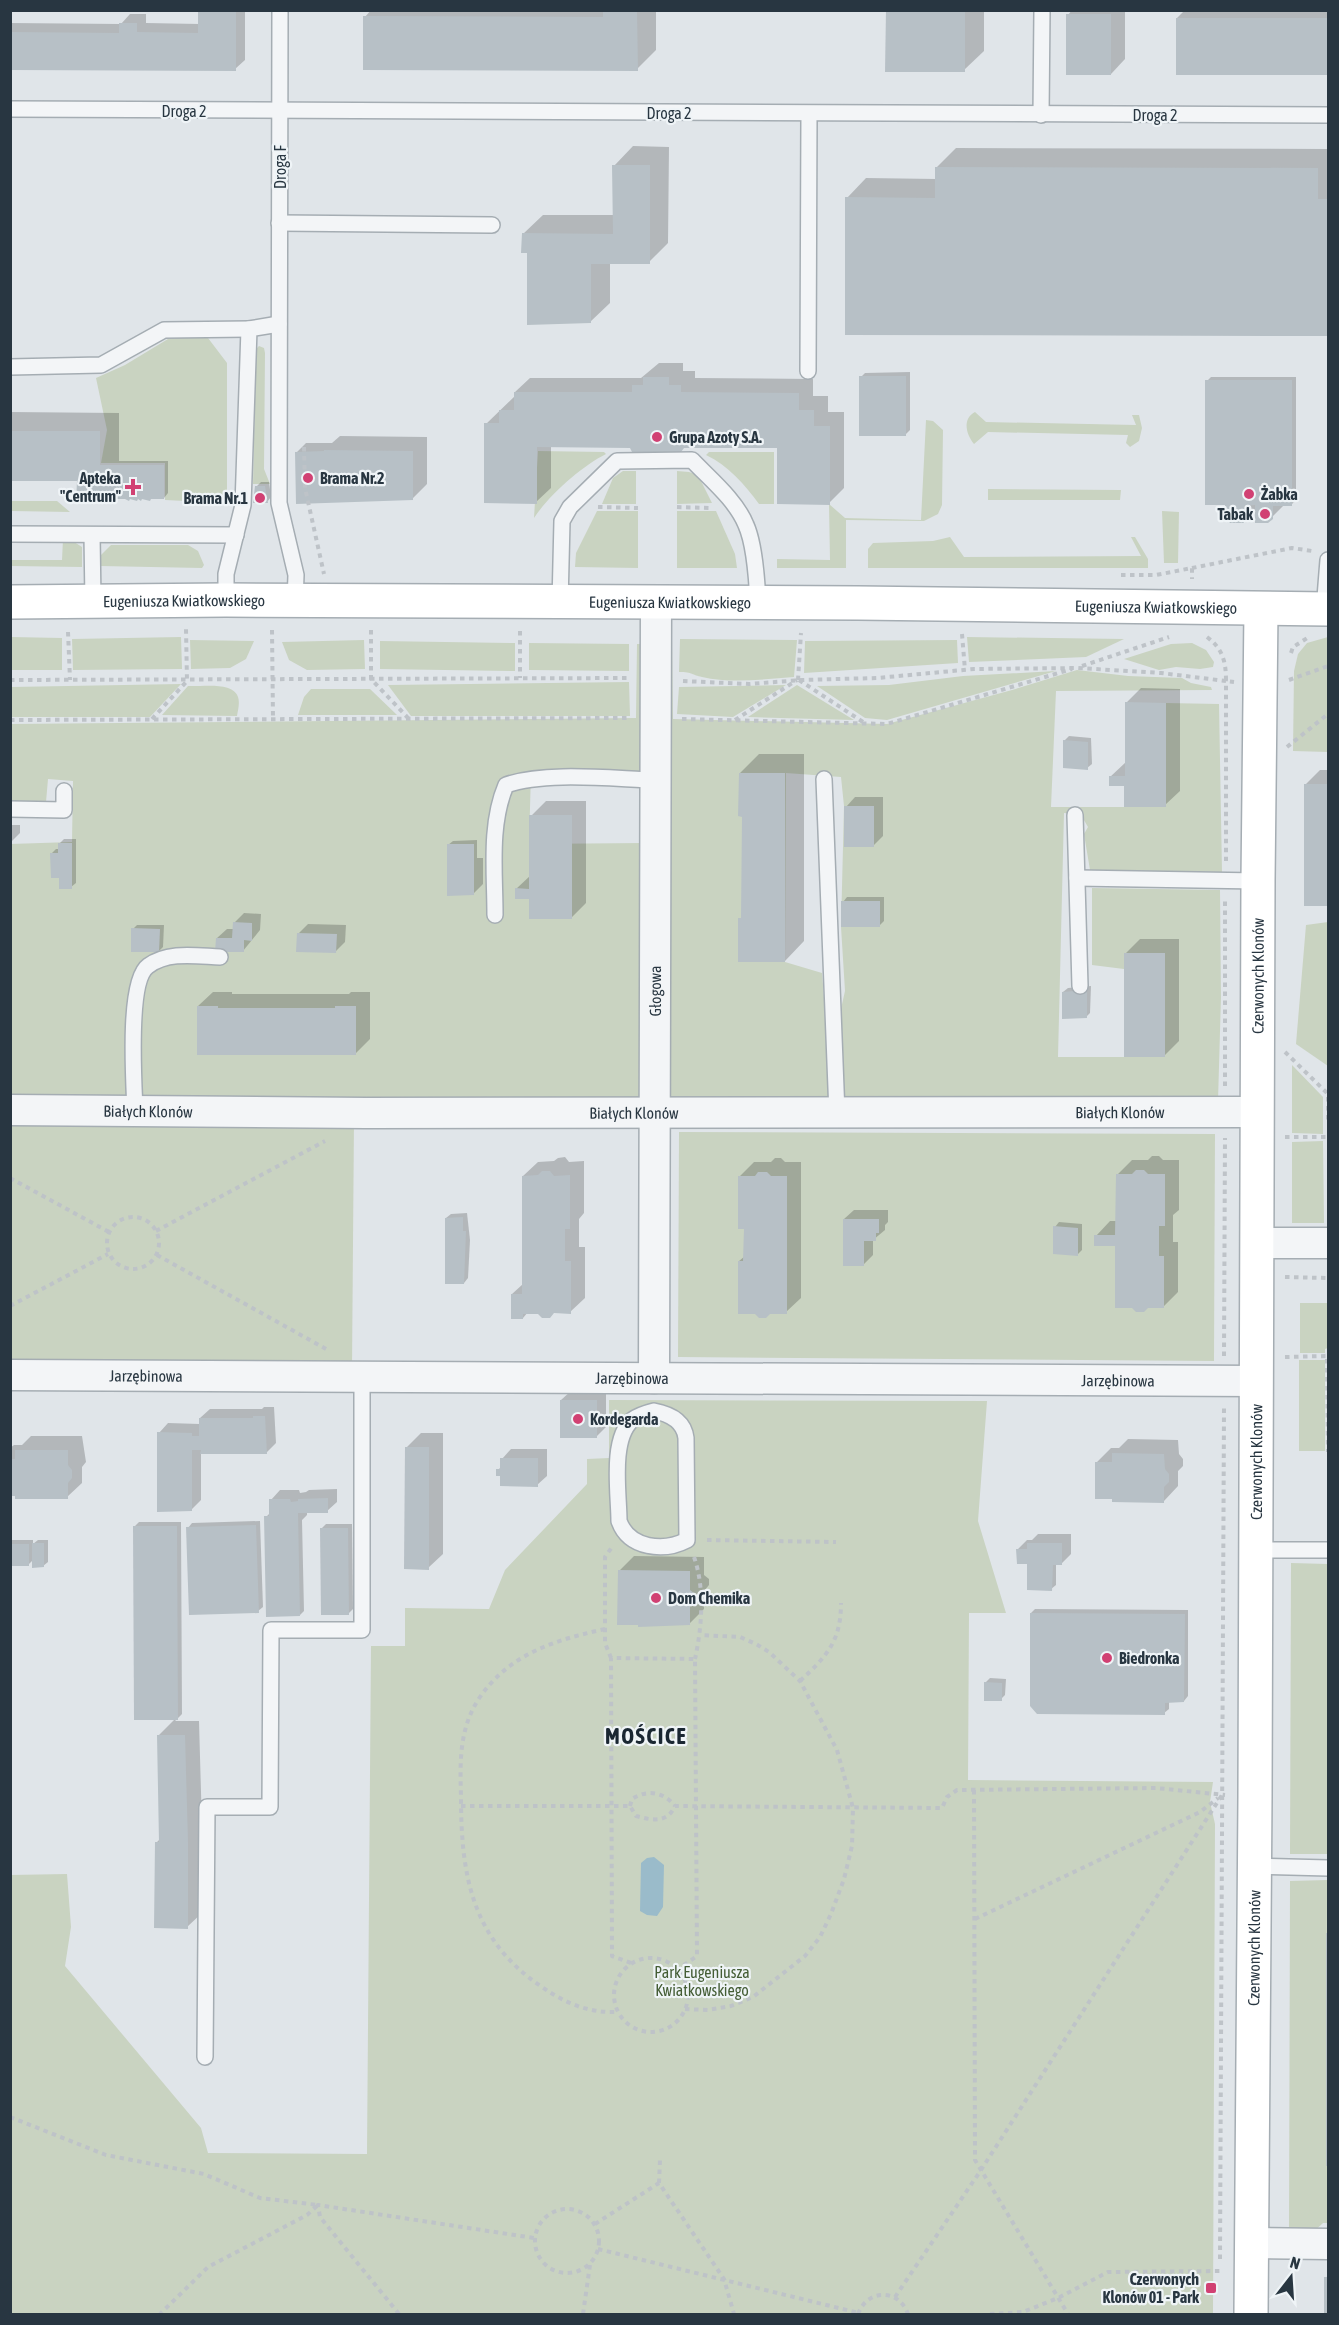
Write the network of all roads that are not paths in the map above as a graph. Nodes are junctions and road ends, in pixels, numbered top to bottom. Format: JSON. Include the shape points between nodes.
{"nodes":[{"id":1,"x":280,"y":10,"type":"edge"},
{"id":2,"x":1042,"y":10,"type":"edge"},
{"id":3,"x":10,"y":109,"type":"edge"},
{"id":4,"x":280,"y":111,"type":"junction"},
{"id":5,"x":809,"y":114,"type":"junction"},
{"id":6,"x":1041,"y":114,"type":"junction"},
{"id":7,"x":1329,"y":115,"type":"edge"},
{"id":8,"x":279,"y":223,"type":"junction"},
{"id":9,"x":492,"y":225,"type":"dead end"},
{"id":10,"x":279,"y":324,"type":"junction"},
{"id":11,"x":249,"y":329,"type":"junction"},
{"id":12,"x":10,"y":367,"type":"edge"},
{"id":13,"x":808,"y":371,"type":"dead end"},
{"id":14,"x":10,"y":534,"type":"edge"},
{"id":15,"x":92,"y":535,"type":"junction"},
{"id":16,"x":236,"y":535,"type":"junction"},
{"id":17,"x":1329,"y":560,"type":"edge"},
{"id":18,"x":226,"y":600,"type":"junction"},
{"id":19,"x":10,"y":602,"type":"edge"},
{"id":20,"x":93,"y":602,"type":"junction"},
{"id":21,"x":296,"y":602,"type":"junction"},
{"id":22,"x":560,"y":603,"type":"junction"},
{"id":23,"x":656,"y":603,"type":"junction"},
{"id":24,"x":758,"y":603,"type":"junction"},
{"id":25,"x":1261,"y":610,"type":"junction"},
{"id":26,"x":1323,"y":617,"type":"edge"},
{"id":27,"x":824,"y":779,"type":"dead end"},
{"id":28,"x":657,"y":780,"type":"junction"},
{"id":29,"x":64,"y":791,"type":"dead end"},
{"id":30,"x":10,"y":809,"type":"edge"},
{"id":31,"x":1075,"y":815,"type":"dead end"},
{"id":32,"x":1077,"y":878,"type":"junction"},
{"id":33,"x":1258,"y":881,"type":"junction"},
{"id":34,"x":495,"y":915,"type":"dead end"},
{"id":35,"x":220,"y":957,"type":"dead end"},
{"id":36,"x":1080,"y":986,"type":"dead end"},
{"id":37,"x":10,"y":1110,"type":"edge"},
{"id":38,"x":135,"y":1111,"type":"junction"},
{"id":39,"x":1256,"y":1112,"type":"junction"},
{"id":40,"x":655,"y":1114,"type":"junction"},
{"id":41,"x":837,"y":1114,"type":"junction"},
{"id":42,"x":1256,"y":1243,"type":"junction"},
{"id":43,"x":1329,"y":1243,"type":"edge"},
{"id":44,"x":10,"y":1375,"type":"edge"},
{"id":45,"x":351,"y":1377,"type":"junction"},
{"id":46,"x":654,"y":1378,"type":"junction"},
{"id":47,"x":1240,"y":1381,"type":"junction"},
{"id":48,"x":622,"y":1531,"type":"joint"},
{"id":49,"x":1255,"y":1550,"type":"junction"},
{"id":50,"x":1329,"y":1550,"type":"edge"},
{"id":51,"x":1255,"y":1866,"type":"junction"},
{"id":52,"x":1329,"y":1868,"type":"edge"},
{"id":53,"x":205,"y":2057,"type":"dead end"},
{"id":54,"x":1251,"y":2243,"type":"junction"},
{"id":55,"x":1329,"y":2244,"type":"edge"},
{"id":56,"x":1251,"y":2314,"type":"edge"}],
"edges":[{"from":1,"to":4,"type":"lane","name":"Droga F"},
{"from":2,"to":6,"type":"lane"},
{"from":3,"to":4,"type":"lane","name":"Droga 2"},
{"from":4,"to":5,"type":"lane","name":"Droga 2"},
{"from":4,"to":8,"type":"lane","name":"Droga F"},
{"from":5,"to":6,"type":"lane","name":"Droga 2"},
{"from":5,"to":13,"type":"lane"},
{"from":6,"to":7,"type":"lane","name":"Droga 2"},
{"from":8,"to":9,"type":"lane"},
{"from":8,"to":10,"type":"lane","name":"Droga F"},
{"from":10,"to":11,"type":"lane"},
{"from":10,"to":21,"type":"lane","name":"Droga F","via":[[279,503],[296,575]]},
{"from":11,"to":12,"type":"lane","via":[[164,330],[101,365]]},
{"from":11,"to":16,"type":"lane","via":[[243,505]]},
{"from":14,"to":15,"type":"lane"},
{"from":15,"to":16,"type":"lane"},
{"from":15,"to":20,"type":"lane"},
{"from":16,"to":18,"type":"lane","via":[[226,574]]},
{"from":17,"to":26,"type":"lane"},
{"from":18,"to":20,"type":"main road","name":"Eugeniusza Kwiatkowskiego"},
{"from":18,"to":21,"type":"main road","name":"Eugeniusza Kwiatkowskiego"},
{"from":19,"to":20,"type":"main road","name":"Eugeniusza Kwiatkowskiego"},
{"from":21,"to":22,"type":"main road","name":"Eugeniusza Kwiatkowskiego"},
{"from":22,"to":23,"type":"main road","name":"Eugeniusza Kwiatkowskiego"},
{"from":22,"to":24,"type":"lane","via":[[562,520],[570,507],[617,461],[692,460],[747,525]]},
{"from":23,"to":24,"type":"main road","name":"Eugeniusza Kwiatkowskiego"},
{"from":23,"to":28,"type":"street","name":"Głogowa"},
{"from":24,"to":25,"type":"main road","name":"Eugeniusza Kwiatkowskiego"},
{"from":25,"to":26,"type":"main road","name":"Eugeniusza Kwiatkowskiego"},
{"from":25,"to":33,"type":"main road","name":"Czerwonych Klonów"},
{"from":27,"to":41,"type":"lane"},
{"from":28,"to":34,"type":"lane","via":[[541,778],[506,785],[496,819]]},
{"from":28,"to":40,"type":"street","name":"Głogowa"},
{"from":29,"to":30,"type":"lane","via":[[64,810]]},
{"from":31,"to":32,"type":"lane"},
{"from":32,"to":33,"type":"lane"},
{"from":32,"to":36,"type":"lane"},
{"from":33,"to":39,"type":"main road","name":"Czerwonych Klonów"},
{"from":35,"to":38,"type":"lane","via":[[163,958],[139,976],[133,1038]]},
{"from":37,"to":38,"type":"street","name":"Białych Klonów"},
{"from":38,"to":40,"type":"street","name":"Białych Klonów"},
{"from":39,"to":41,"type":"street","name":"Białych Klonów"},
{"from":39,"to":42,"type":"main road","name":"Czerwonych Klonów"},
{"from":40,"to":41,"type":"street","name":"Białych Klonów"},
{"from":40,"to":46,"type":"street","name":"Głogowa"},
{"from":42,"to":43,"type":"street"},
{"from":42,"to":47,"type":"main road","name":"Czerwonych Klonów"},
{"from":44,"to":45,"type":"street","name":"Jarzębinowa"},
{"from":45,"to":46,"type":"street","name":"Jarzębinowa"},
{"from":45,"to":53,"type":"lane","via":[[362,1630],[271,1630],[270,1807],[207,1808]]},
{"from":46,"to":47,"type":"street","name":"Jarzębinowa"},
{"from":47,"to":49,"type":"main road","name":"Czerwonych Klonów"},
{"from":48,"to":48,"type":"lane","via":[[620,1442],[639,1415],[654,1411],[673,1417],[685,1432],[687,1540],[653,1547]]},
{"from":49,"to":50,"type":"lane"},
{"from":49,"to":51,"type":"main road","name":"Czerwonych Klonów"},
{"from":51,"to":52,"type":"lane"},
{"from":51,"to":54,"type":"main road","name":"Czerwonych Klonów"},
{"from":54,"to":55,"type":"street"},
{"from":54,"to":56,"type":"main road","name":"Czerwonych Klonów"}]}
